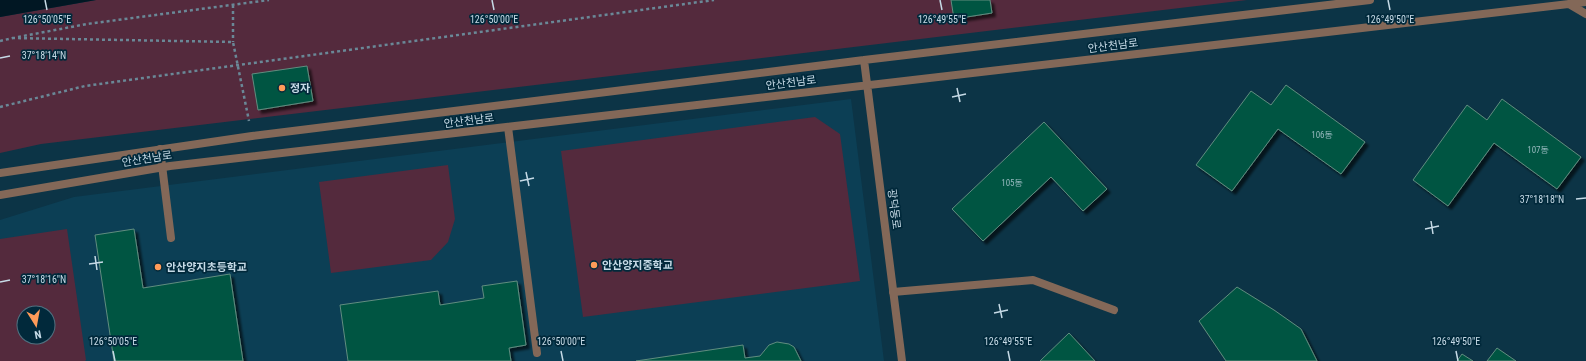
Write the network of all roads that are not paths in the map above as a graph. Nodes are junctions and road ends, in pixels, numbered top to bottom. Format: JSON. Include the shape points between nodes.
{"nodes":[{"id":1,"x":1370,"y":0,"type":"edge"},
{"id":2,"x":1586,"y":2,"type":"edge"},
{"id":3,"x":1569,"y":4,"type":"junction"},
{"id":4,"x":1586,"y":14,"type":"edge"},
{"id":5,"x":864,"y":60,"type":"junction"},
{"id":6,"x":867,"y":86,"type":"junction"},
{"id":7,"x":508,"y":127,"type":"junction"},
{"id":8,"x":160,"y":149,"type":"junction"},
{"id":9,"x":162,"y":167,"type":"junction"},
{"id":10,"x":0,"y":173,"type":"edge"},
{"id":11,"x":0,"y":195,"type":"edge"},
{"id":12,"x":171,"y":238,"type":"dead end"},
{"id":13,"x":893,"y":292,"type":"junction"},
{"id":14,"x":1114,"y":310,"type":"dead end"},
{"id":15,"x":537,"y":353,"type":"dead end"},
{"id":16,"x":902,"y":361,"type":"edge"}],
"edges":[{"from":1,"to":5,"type":"street","name":"안산천남로"},
{"from":2,"to":3,"type":"street","name":"안산천남로"},
{"from":3,"to":4,"type":"street"},
{"from":3,"to":6,"type":"street","name":"안산천남로"},
{"from":5,"to":6,"type":"street","name":"광덕동로"},
{"from":5,"to":8,"type":"street","name":"안산천남로"},
{"from":6,"to":7,"type":"street","name":"안산천남로"},
{"from":6,"to":13,"type":"street","name":"광덕동로"},
{"from":7,"to":9,"type":"street","name":"안산천남로"},
{"from":7,"to":15,"type":"street"},
{"from":8,"to":9,"type":"street"},
{"from":8,"to":10,"type":"street","name":"안산천남로"},
{"from":9,"to":11,"type":"street","name":"안산천남로"},
{"from":9,"to":12,"type":"street"},
{"from":13,"to":14,"type":"street","via":[[1034,280]]},
{"from":13,"to":16,"type":"street","name":"광덕동로"}]}
